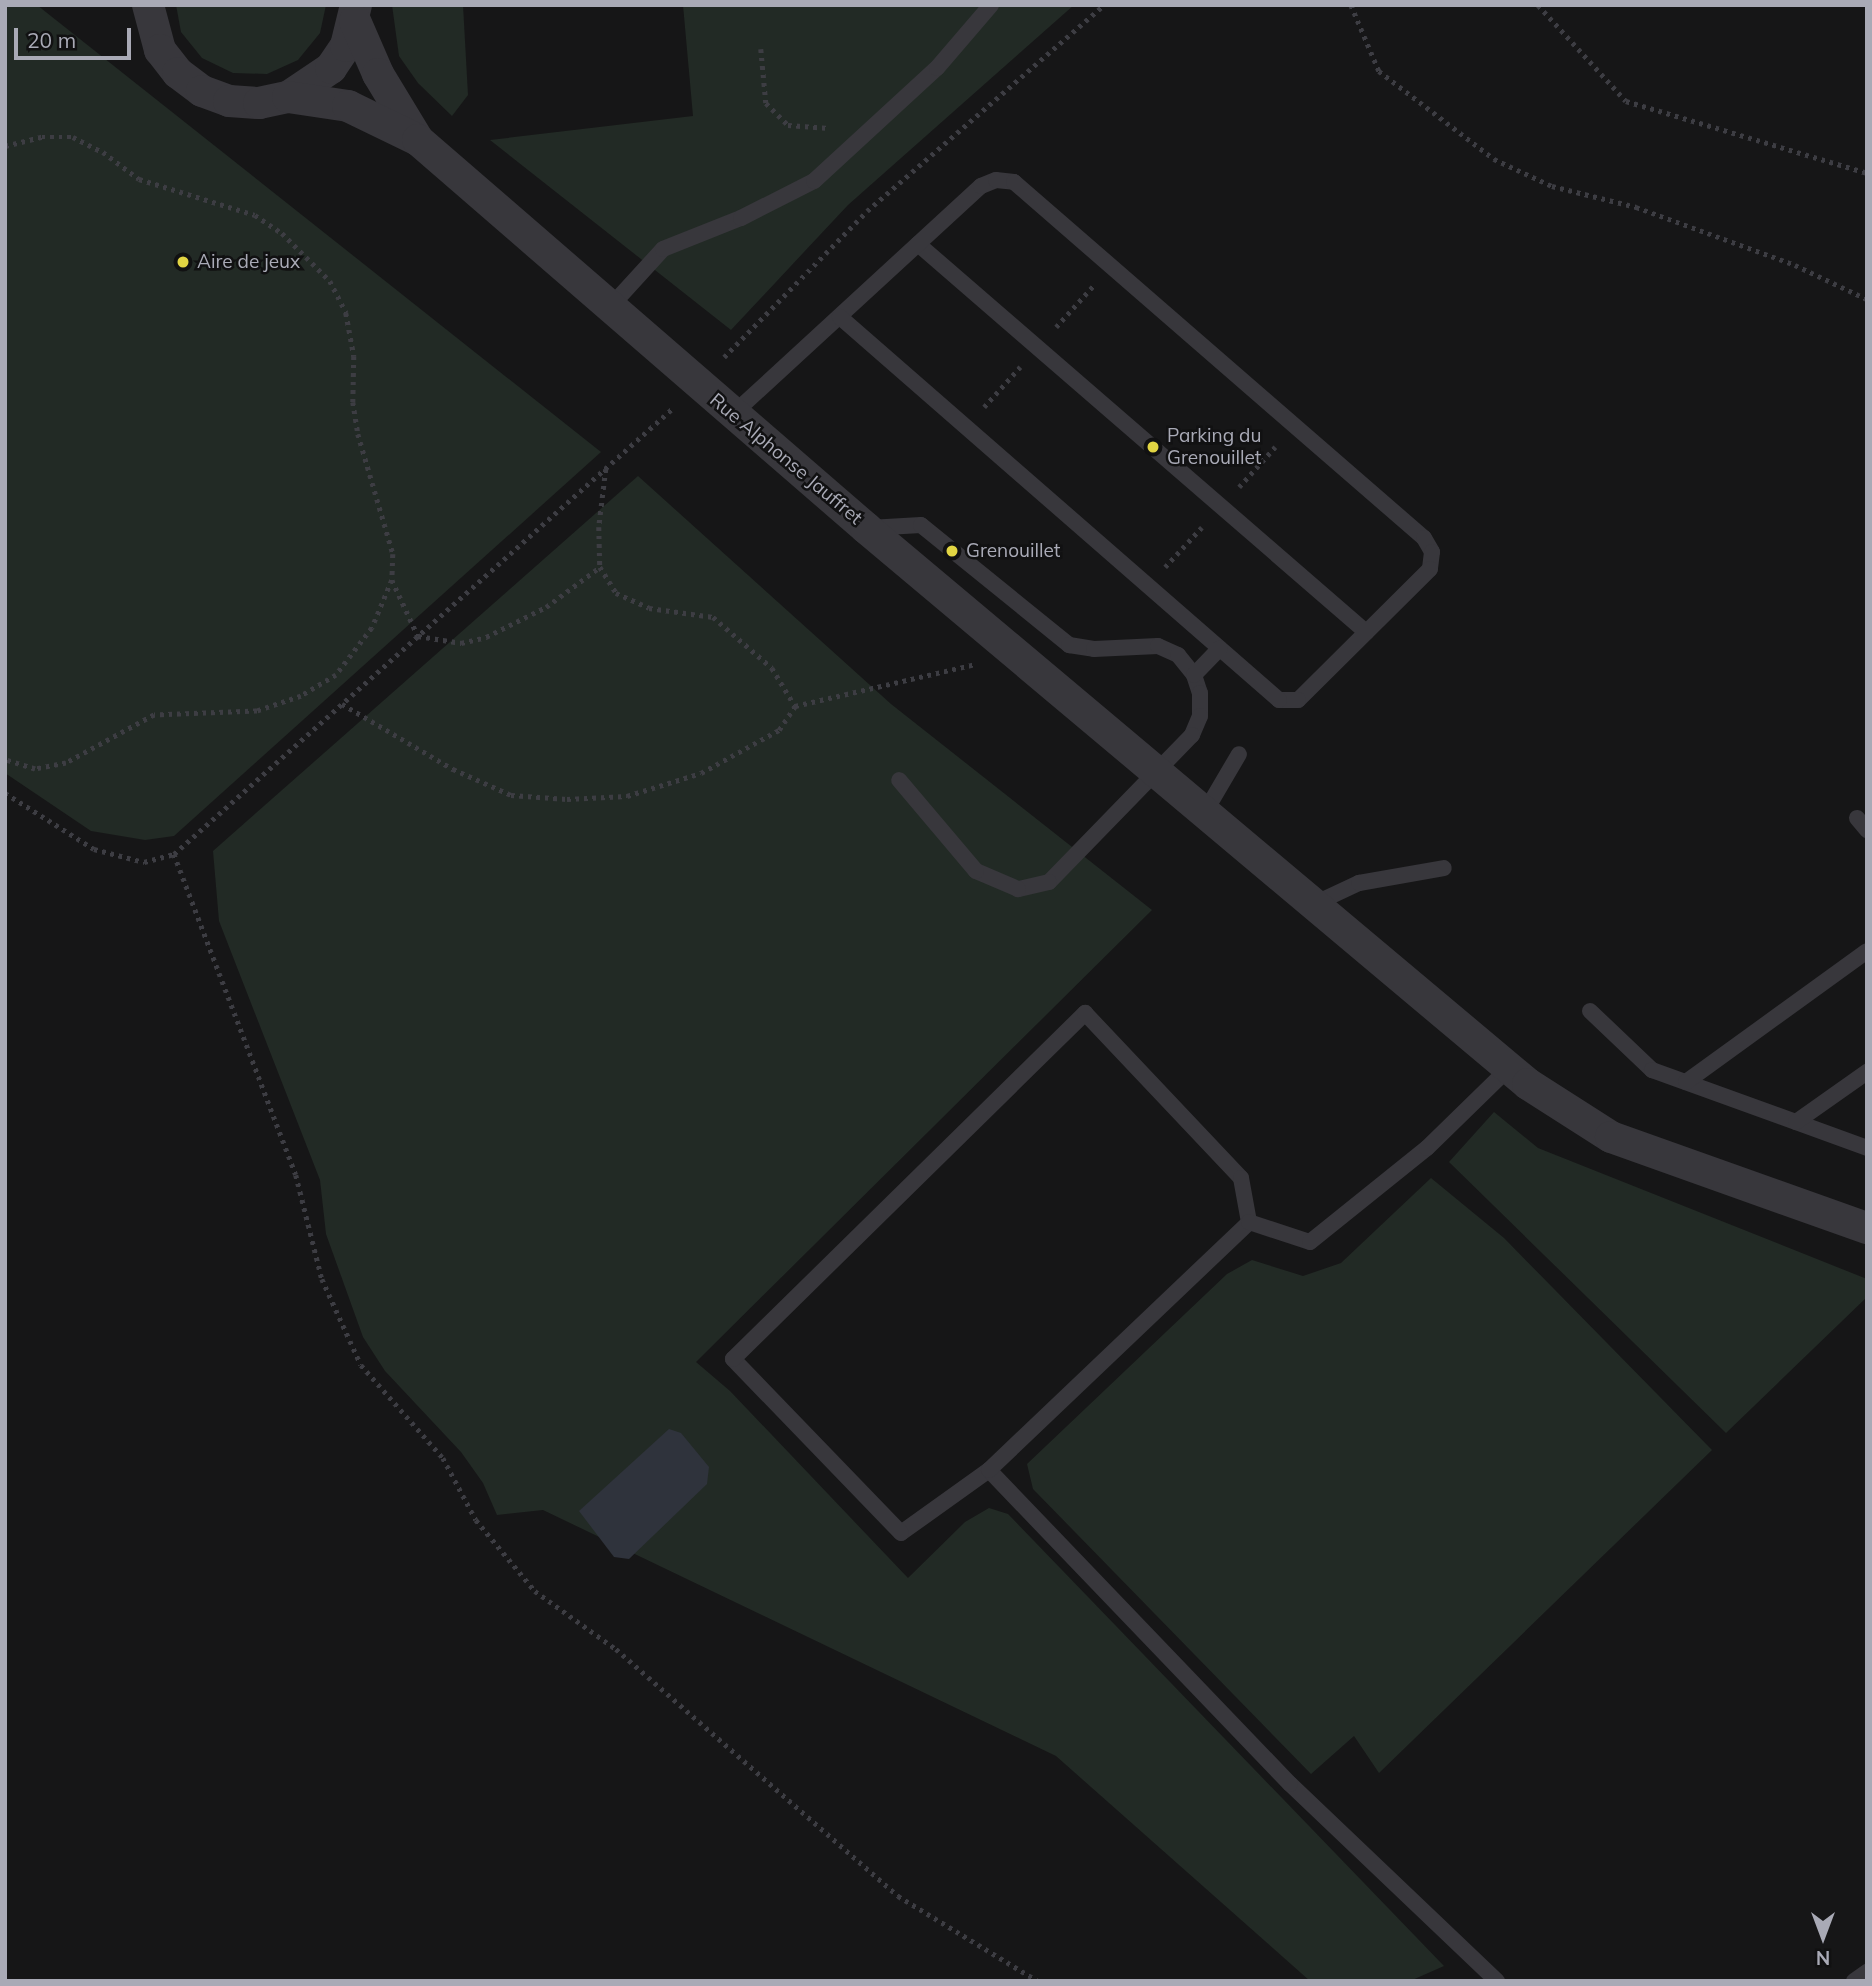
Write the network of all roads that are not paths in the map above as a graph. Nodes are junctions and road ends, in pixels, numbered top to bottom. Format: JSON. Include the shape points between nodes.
{"nodes":[{"id":1,"x":992,"y":5,"type":"edge"},
{"id":2,"x":142,"y":11,"type":"edge"},
{"id":3,"x":355,"y":13,"type":"edge"},
{"id":4,"x":288,"y":97,"type":"junction"},
{"id":5,"x":418,"y":140,"type":"junction"},
{"id":6,"x":918,"y":244,"type":"junction"},
{"id":7,"x":611,"y":306,"type":"junction"},
{"id":8,"x":839,"y":317,"type":"junction"},
{"id":9,"x":733,"y":414,"type":"junction"},
{"id":10,"x":866,"y":528,"type":"junction"},
{"id":11,"x":1366,"y":632,"type":"junction"},
{"id":12,"x":1220,"y":648,"type":"junction"},
{"id":13,"x":1194,"y":675,"type":"junction"},
{"id":14,"x":1239,"y":754,"type":"dead end"},
{"id":15,"x":1157,"y":773,"type":"junction"},
{"id":16,"x":900,"y":780,"type":"dead end"},
{"id":17,"x":1205,"y":812,"type":"junction"},
{"id":18,"x":1444,"y":868,"type":"dead end"},
{"id":19,"x":1314,"y":904,"type":"junction"},
{"id":20,"x":1867,"y":951,"type":"edge"},
{"id":21,"x":1590,"y":1011,"type":"dead end"},
{"id":22,"x":1510,"y":1068,"type":"junction"},
{"id":23,"x":1867,"y":1072,"type":"edge"},
{"id":24,"x":1686,"y":1083,"type":"junction"},
{"id":25,"x":1796,"y":1122,"type":"junction"},
{"id":26,"x":1867,"y":1148,"type":"edge"},
{"id":27,"x":1249,"y":1222,"type":"junction"},
{"id":28,"x":1867,"y":1228,"type":"edge"},
{"id":29,"x":989,"y":1470,"type":"junction"},
{"id":30,"x":1867,"y":1972,"type":"edge"},
{"id":31,"x":1497,"y":1981,"type":"edge"},
{"id":32,"x":1854,"y":1981,"type":"edge"}],
"edges":[{"from":1,"to":7,"type":"lane","via":[[937,68],[814,181],[741,218],[663,249]]},
{"from":2,"to":4,"type":"street","name":"Rue Alphonse Jauffret","via":[[160,50],[178,73],[202,91],[229,101],[259,103]]},
{"from":3,"to":4,"type":"street","name":"Rue Alphonse Jauffret","via":[[331,68]]},
{"from":3,"to":5,"type":"street","name":"Rue Alphonse Jauffret","via":[[378,74]]},
{"from":4,"to":5,"type":"street","name":"Rue Alphonse Jauffret","via":[[348,106]]},
{"from":5,"to":7,"type":"street","name":"Rue Alphonse Jauffret"},
{"from":6,"to":8,"type":"lane"},
{"from":6,"to":11,"type":"lane"},
{"from":6,"to":11,"type":"lane","via":[[981,186],[996,180],[1014,182],[1102,257],[1424,538],[1432,552],[1430,569]]},
{"from":7,"to":9,"type":"street","name":"Rue Alphonse Jauffret"},
{"from":8,"to":9,"type":"lane"},
{"from":8,"to":12,"type":"lane"},
{"from":9,"to":10,"type":"street","name":"Rue Alphonse Jauffret"},
{"from":10,"to":13,"type":"lane","via":[[921,525],[1069,645],[1094,649],[1158,646],[1178,655]]},
{"from":10,"to":15,"type":"street","name":"Rue Alphonse Jauffret"},
{"from":11,"to":12,"type":"lane","via":[[1298,700],[1288,702]]},
{"from":12,"to":13,"type":"lane"},
{"from":13,"to":15,"type":"lane","via":[[1200,716],[1192,735]]},
{"from":14,"to":17,"type":"lane"},
{"from":15,"to":16,"type":"lane","via":[[1049,881],[1018,889],[975,871]]},
{"from":15,"to":17,"type":"street","name":"Rue Alphonse Jauffret"},
{"from":17,"to":19,"type":"street","name":"Rue Alphonse Jauffret"},
{"from":18,"to":19,"type":"lane","via":[[1359,883]]},
{"from":19,"to":22,"type":"street","name":"Rue Alphonse Jauffret"},
{"from":20,"to":24,"type":"lane"},
{"from":21,"to":24,"type":"lane","via":[[1652,1070]]},
{"from":22,"to":27,"type":"lane","via":[[1427,1148],[1310,1242]]},
{"from":22,"to":28,"type":"street","name":"Rue Alphonse Jauffret","via":[[1611,1137]]},
{"from":23,"to":25,"type":"lane"},
{"from":24,"to":25,"type":"lane"},
{"from":25,"to":26,"type":"lane"},
{"from":27,"to":29,"type":"lane"},
{"from":27,"to":29,"type":"lane","via":[[1241,1178],[1085,1013],[733,1359],[901,1533]]},
{"from":29,"to":31,"type":"lane","via":[[1290,1784]]},
{"from":30,"to":32,"type":"lane"}]}
